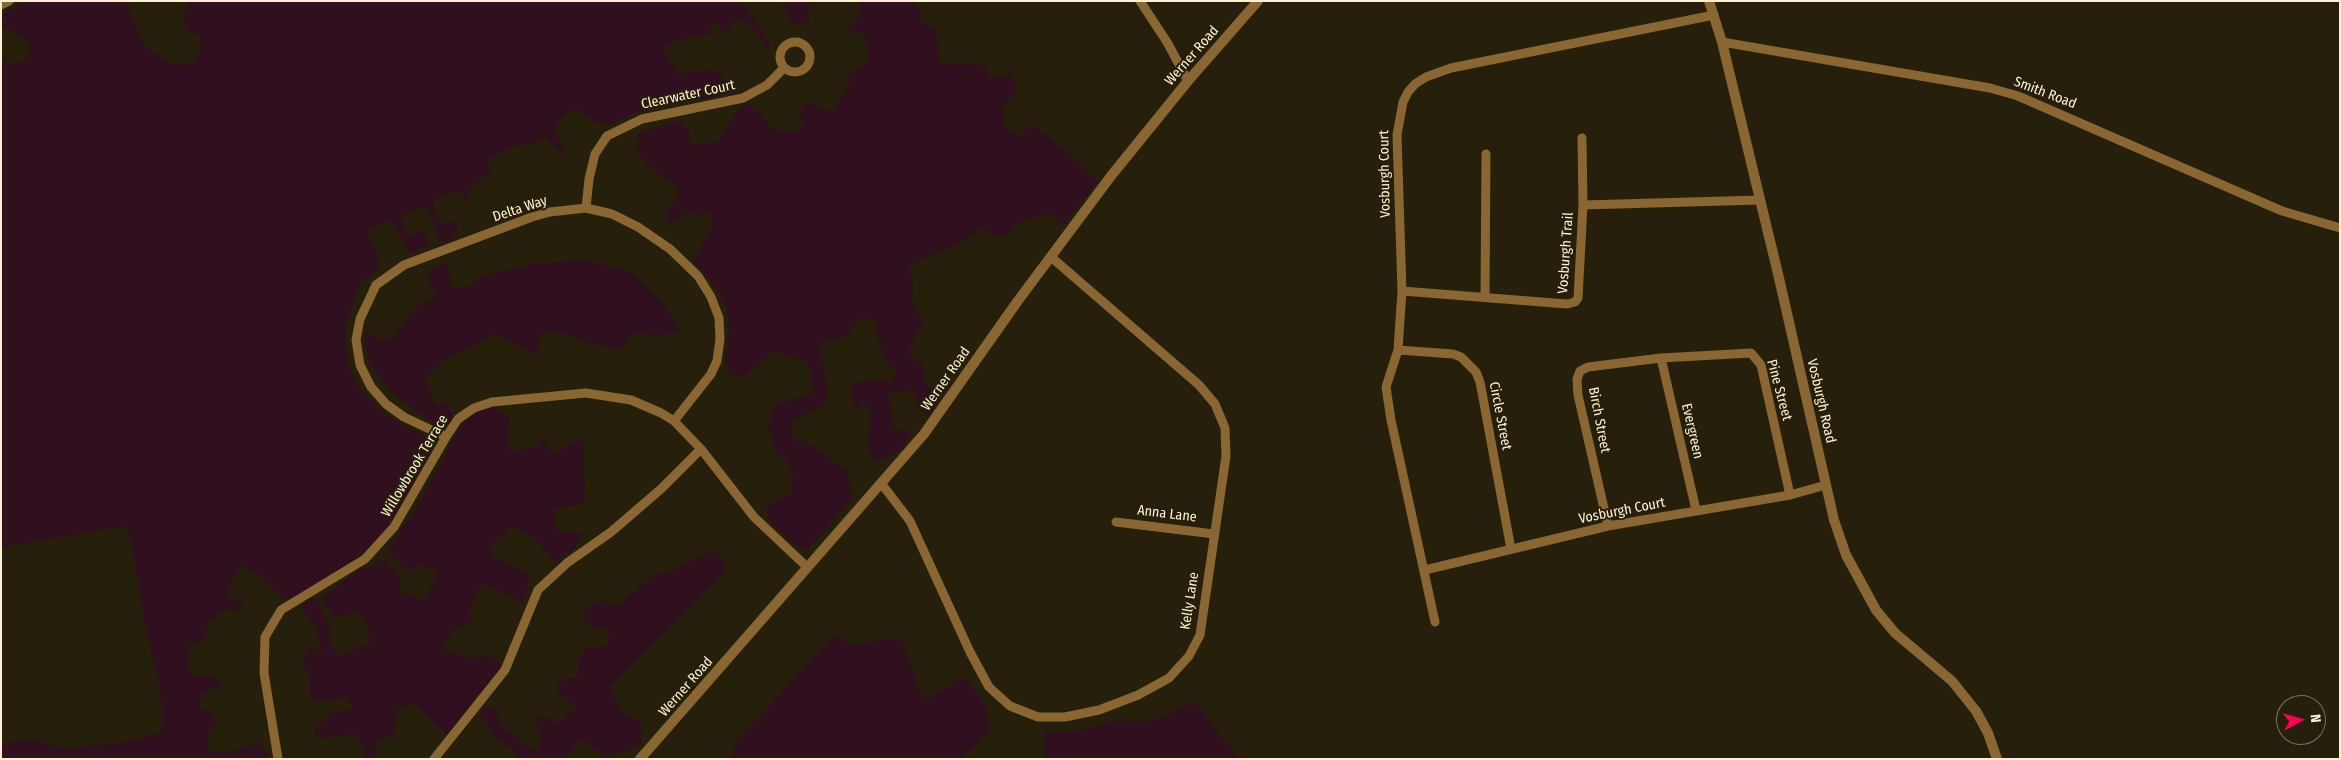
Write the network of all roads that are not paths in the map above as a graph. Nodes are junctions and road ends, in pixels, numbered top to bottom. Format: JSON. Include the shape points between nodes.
{"nodes":[{"id":1,"x":10,"y":1,"type":"edge"},
{"id":2,"x":1140,"y":1,"type":"edge"},
{"id":3,"x":1258,"y":1,"type":"edge"},
{"id":4,"x":1709,"y":1,"type":"edge"},
{"id":5,"x":1,"y":5,"type":"edge"},
{"id":6,"x":1714,"y":15,"type":"junction"},
{"id":7,"x":1722,"y":42,"type":"junction"},
{"id":8,"x":784,"y":68,"type":"dead end"},
{"id":9,"x":1188,"y":81,"type":"junction"},
{"id":10,"x":1582,"y":138,"type":"dead end"},
{"id":11,"x":1486,"y":154,"type":"dead end"},
{"id":12,"x":1760,"y":200,"type":"junction"},
{"id":13,"x":1583,"y":205,"type":"junction"},
{"id":14,"x":586,"y":208,"type":"junction"},
{"id":15,"x":2340,"y":228,"type":"edge"},
{"id":16,"x":1051,"y":257,"type":"junction"},
{"id":17,"x":1402,"y":290,"type":"junction"},
{"id":18,"x":1485,"y":297,"type":"junction"},
{"id":19,"x":1398,"y":350,"type":"junction"},
{"id":20,"x":1661,"y":358,"type":"junction"},
{"id":21,"x":674,"y":421,"type":"junction"},
{"id":22,"x":446,"y":437,"type":"junction"},
{"id":23,"x":702,"y":448,"type":"junction"},
{"id":24,"x":881,"y":483,"type":"junction"},
{"id":25,"x":1826,"y":485,"type":"junction"},
{"id":26,"x":1790,"y":495,"type":"junction"},
{"id":27,"x":1696,"y":510,"type":"junction"},
{"id":28,"x":1116,"y":522,"type":"dead end"},
{"id":29,"x":1608,"y":526,"type":"junction"},
{"id":30,"x":1214,"y":534,"type":"junction"},
{"id":31,"x":1511,"y":549,"type":"junction"},
{"id":32,"x":807,"y":567,"type":"junction"},
{"id":33,"x":1425,"y":570,"type":"junction"},
{"id":34,"x":1435,"y":622,"type":"dead end"},
{"id":35,"x":278,"y":759,"type":"edge"},
{"id":36,"x":434,"y":759,"type":"edge"},
{"id":37,"x":640,"y":759,"type":"edge"},
{"id":38,"x":1997,"y":759,"type":"edge"}],
"edges":[{"from":1,"to":5,"type":"street"},
{"from":2,"to":9,"type":"street"},
{"from":3,"to":9,"type":"street","name":"Werner Road"},
{"from":4,"to":6,"type":"street","name":"Vosburgh Road"},
{"from":6,"to":7,"type":"street","name":"Vosburgh Road"},
{"from":6,"to":17,"type":"street","name":"Vosburgh Court","via":[[1451,68],[1426,76],[1415,84],[1403,102],[1396,135]]},
{"from":7,"to":12,"type":"street","name":"Vosburgh Road"},
{"from":7,"to":15,"type":"street","name":"Smith Road","via":[[2018,96],[2282,211]]},
{"from":8,"to":14,"type":"street","name":"Clearwater Court","via":[[767,85],[743,98],[642,118],[607,136],[595,154]]},
{"from":9,"to":16,"type":"street","name":"Werner Road"},
{"from":10,"to":13,"type":"street","name":"Vosburgh Trail"},
{"from":11,"to":18,"type":"street"},
{"from":12,"to":13,"type":"street","name":"Vosburgh Trail"},
{"from":12,"to":25,"type":"street","name":"Vosburgh Road"},
{"from":13,"to":18,"type":"street","name":"Vosburgh Trail","via":[[1578,298],[1575,302]]},
{"from":14,"to":21,"type":"street","name":"Delta Way","via":[[612,214],[670,249],[698,276],[711,297],[719,318],[717,361],[711,374]]},
{"from":14,"to":22,"type":"street","name":"Delta Way","via":[[532,217],[404,265],[376,285],[360,319],[356,340],[360,365],[371,387],[386,404],[404,417]]},
{"from":16,"to":24,"type":"street","name":"Werner Road","via":[[924,434]]},
{"from":16,"to":30,"type":"street","name":"Kelly Lane","via":[[1199,385],[1215,404],[1225,428],[1226,456]]},
{"from":17,"to":18,"type":"street","name":"Vosburgh Trail"},
{"from":17,"to":19,"type":"street","name":"Vosburgh Court"},
{"from":19,"to":31,"type":"street","name":"Circle Street","via":[[1453,354],[1461,357],[1476,372]]},
{"from":19,"to":33,"type":"street","name":"Vosburgh Court","via":[[1386,387],[1388,405]]},
{"from":20,"to":26,"type":"street","name":"Pine Street","via":[[1740,352],[1751,353],[1757,358]]},
{"from":20,"to":27,"type":"street","name":"Evergreen"},
{"from":20,"to":29,"type":"street","name":"Birch Street","via":[[1588,367],[1580,371],[1577,379],[1579,403]]},
{"from":21,"to":22,"type":"street","name":"Willowbrook Terrace","via":[[631,400],[586,393],[492,402],[474,408],[458,419]]},
{"from":21,"to":23,"type":"street","name":"Willowbrook Terrace"},
{"from":22,"to":35,"type":"street","name":"Willowbrook Terrace","via":[[394,527],[365,559],[281,610],[265,637],[264,673]]},
{"from":23,"to":32,"type":"street","name":"Willowbrook Terrace","via":[[754,517]]},
{"from":23,"to":36,"type":"street","via":[[661,489],[538,590],[505,670]]},
{"from":24,"to":30,"type":"street","name":"Kelly Lane","via":[[910,521],[989,687],[1010,706],[1038,716],[1065,717],[1099,710],[1138,695],[1169,678],[1189,656],[1200,635]]},
{"from":24,"to":32,"type":"street","name":"Werner Road"},
{"from":25,"to":26,"type":"street","name":"Vosburgh Court"},
{"from":25,"to":38,"type":"street","name":"Vosburgh Road","via":[[1846,555],[1876,610],[1895,633],[1952,681],[1988,733]]},
{"from":26,"to":27,"type":"street","name":"Vosburgh Court"},
{"from":27,"to":29,"type":"street","name":"Vosburgh Court"},
{"from":28,"to":30,"type":"street","name":"Anna Lane"},
{"from":29,"to":31,"type":"street","name":"Vosburgh Court"},
{"from":31,"to":33,"type":"street","name":"Vosburgh Court"},
{"from":32,"to":37,"type":"street","name":"Werner Road"},
{"from":33,"to":34,"type":"street","name":"Vosburgh Court"}]}
